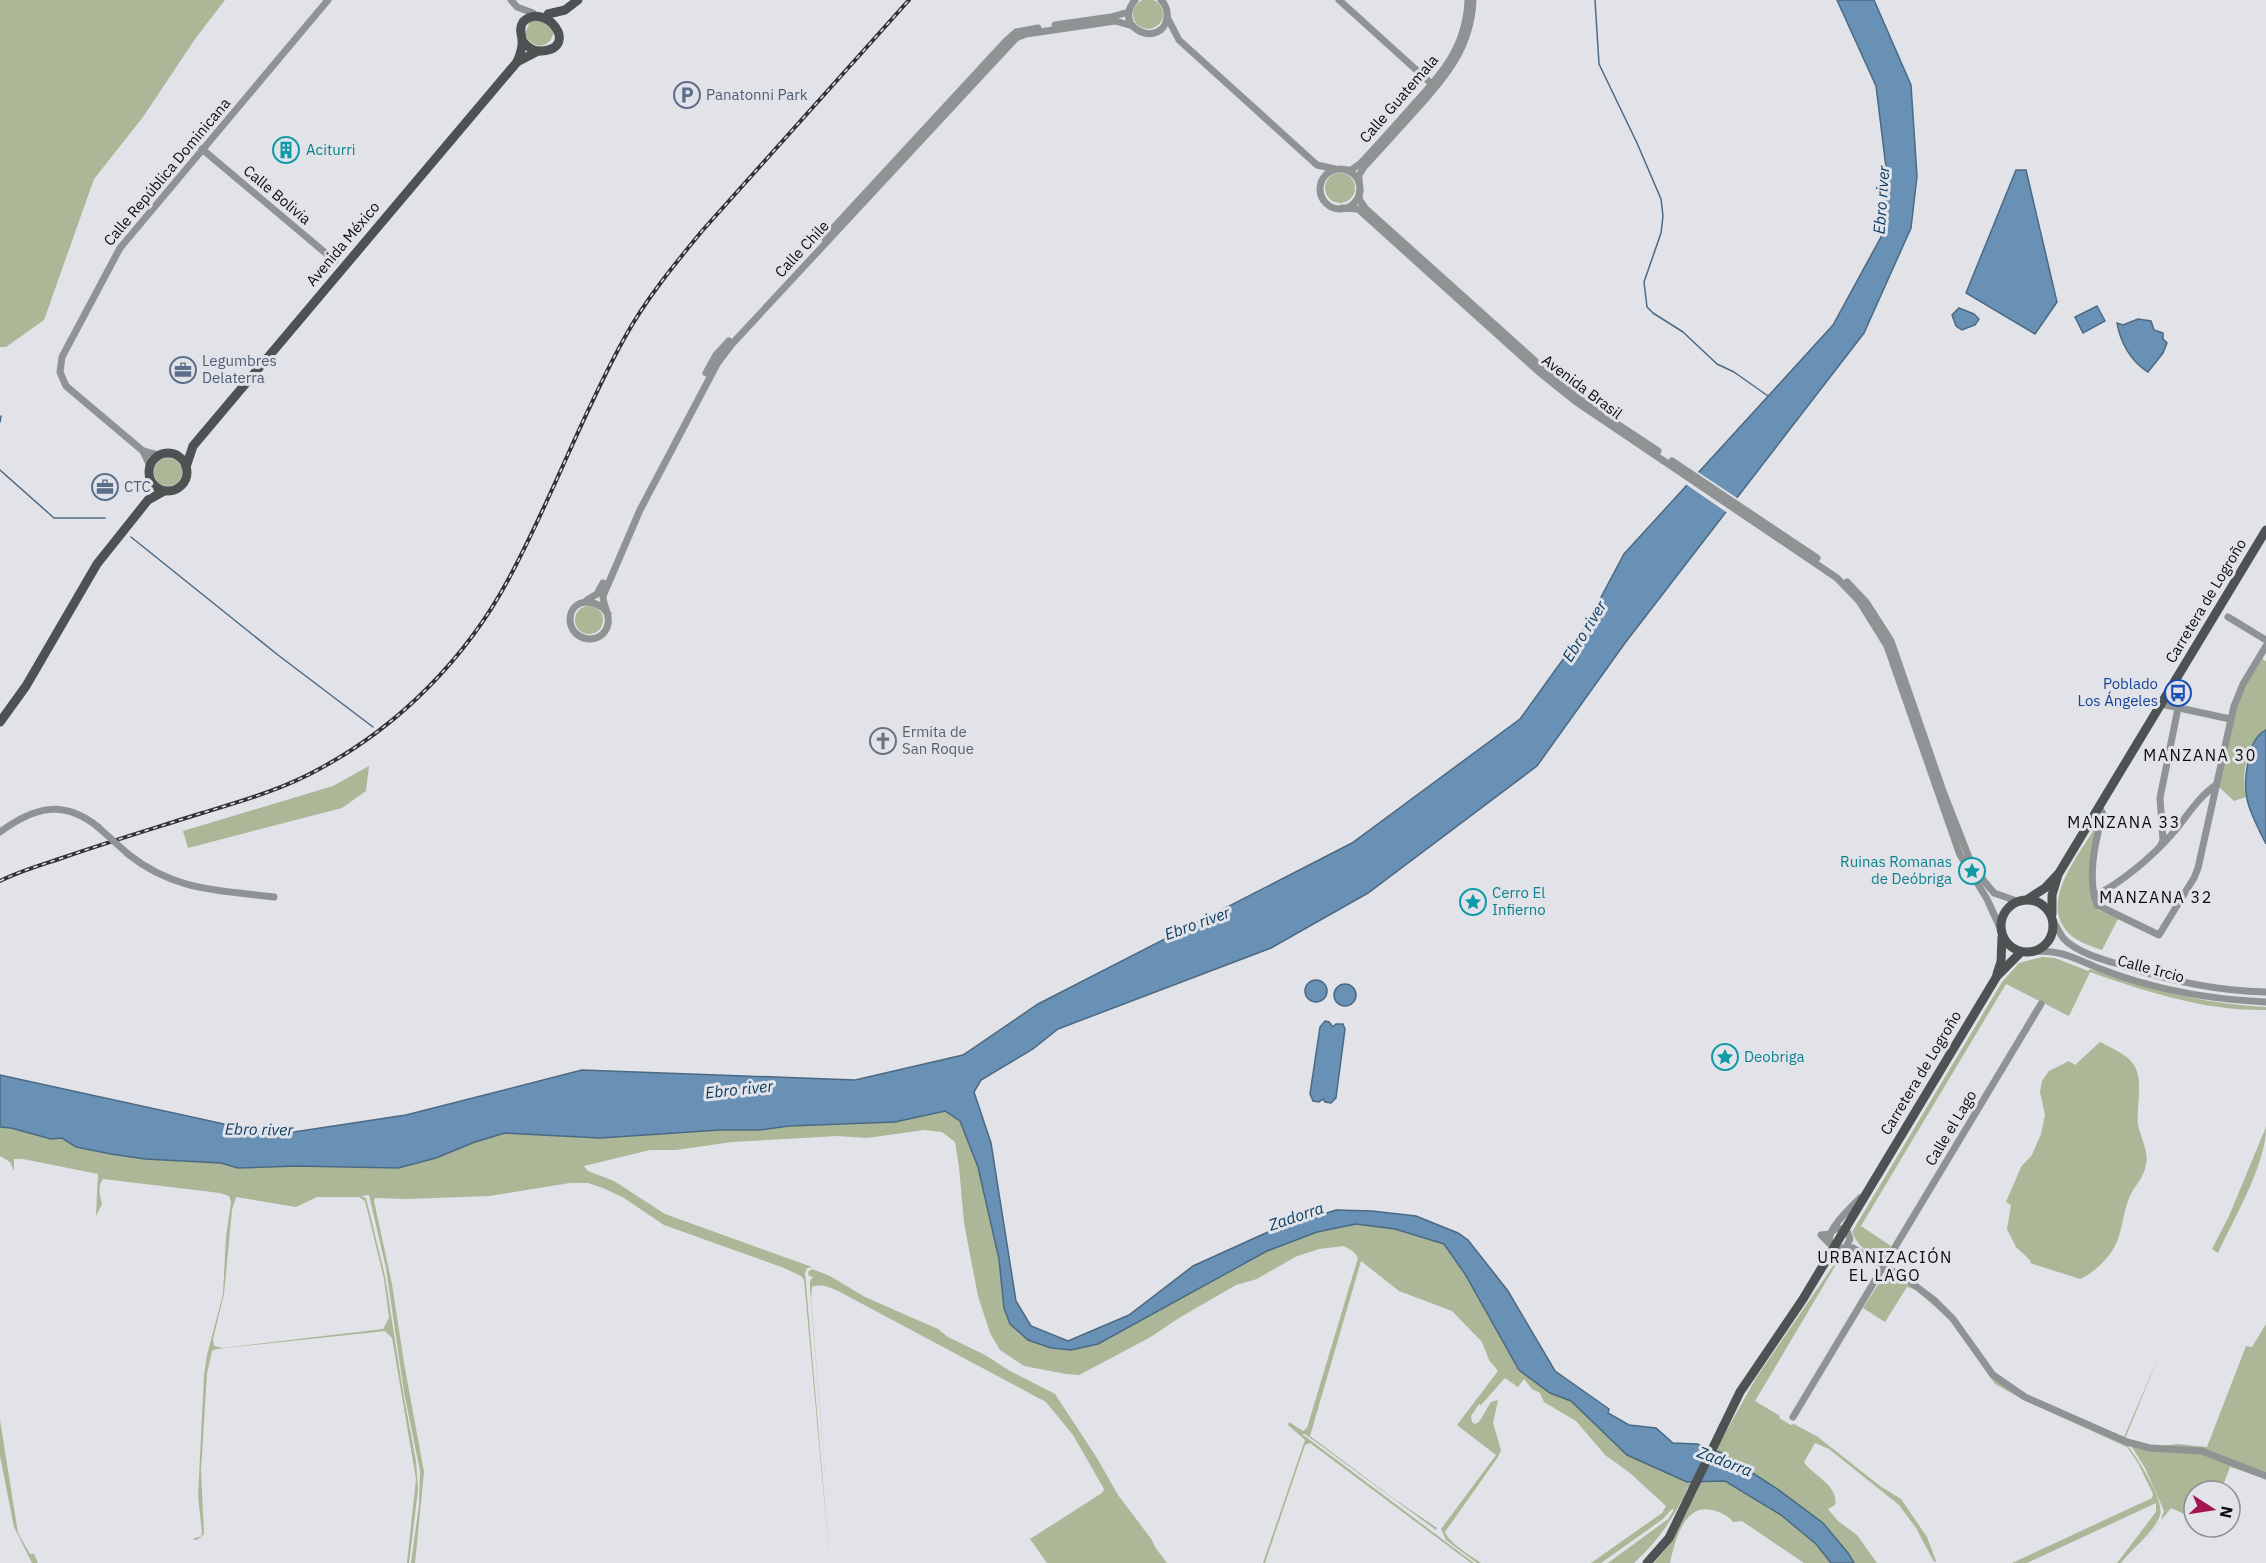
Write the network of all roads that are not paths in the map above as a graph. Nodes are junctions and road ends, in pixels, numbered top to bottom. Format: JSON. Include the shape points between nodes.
{"nodes":[{"id":1,"x":328,"y":0,"type":"edge"},
{"id":2,"x":511,"y":0,"type":"edge"},
{"id":3,"x":1161,"y":0,"type":"edge"},
{"id":4,"x":1339,"y":0,"type":"edge"},
{"id":5,"x":1468,"y":0,"type":"edge"},
{"id":6,"x":1473,"y":0,"type":"edge"},
{"id":7,"x":574,"y":3,"type":"edge"},
{"id":8,"x":1166,"y":4,"type":"edge"},
{"id":9,"x":1131,"y":5,"type":"edge"},
{"id":10,"x":517,"y":7,"type":"junction"},
{"id":11,"x":534,"y":13,"type":"junction"},
{"id":12,"x":548,"y":14,"type":"junction"},
{"id":13,"x":1167,"y":17,"type":"junction"},
{"id":14,"x":522,"y":24,"type":"junction"},
{"id":15,"x":1132,"y":26,"type":"junction"},
{"id":16,"x":559,"y":28,"type":"junction"},
{"id":17,"x":1155,"y":33,"type":"junction"},
{"id":18,"x":522,"y":40,"type":"junction"},
{"id":19,"x":1179,"y":40,"type":"junction"},
{"id":20,"x":538,"y":51,"type":"junction"},
{"id":21,"x":517,"y":62,"type":"junction"},
{"id":22,"x":1434,"y":86,"type":"junction"},
{"id":23,"x":202,"y":149,"type":"junction"},
{"id":24,"x":1317,"y":165,"type":"junction"},
{"id":25,"x":1335,"y":169,"type":"junction"},
{"id":26,"x":1347,"y":170,"type":"junction"},
{"id":27,"x":1321,"y":182,"type":"junction"},
{"id":28,"x":1359,"y":187,"type":"junction"},
{"id":29,"x":1342,"y":208,"type":"junction"},
{"id":30,"x":1389,"y":233,"type":"junction"},
{"id":31,"x":335,"y":261,"type":"dead end"},
{"id":32,"x":193,"y":446,"type":"junction"},
{"id":33,"x":143,"y":451,"type":"junction"},
{"id":34,"x":176,"y":454,"type":"junction"},
{"id":35,"x":158,"y":455,"type":"junction"},
{"id":36,"x":150,"y":466,"type":"junction"},
{"id":37,"x":186,"y":467,"type":"junction"},
{"id":38,"x":150,"y":480,"type":"junction"},
{"id":39,"x":164,"y":491,"type":"junction"},
{"id":40,"x":148,"y":500,"type":"junction"},
{"id":41,"x":2266,"y":530,"type":"edge"},
{"id":42,"x":584,"y":602,"type":"junction"},
{"id":43,"x":608,"y":614,"type":"junction"},
{"id":44,"x":2228,"y":617,"type":"dead end"},
{"id":45,"x":2266,"y":640,"type":"edge"},
{"id":46,"x":2266,"y":646,"type":"edge"},
{"id":47,"x":2170,"y":689,"type":"junction"},
{"id":48,"x":2161,"y":704,"type":"junction"},
{"id":49,"x":2178,"y":708,"type":"junction"},
{"id":50,"x":2230,"y":719,"type":"junction"},
{"id":51,"x":0,"y":722,"type":"edge"},
{"id":52,"x":2216,"y":786,"type":"junction"},
{"id":53,"x":1941,"y":792,"type":"junction"},
{"id":54,"x":2099,"y":807,"type":"junction"},
{"id":55,"x":0,"y":832,"type":"edge"},
{"id":56,"x":2166,"y":836,"type":"junction"},
{"id":57,"x":2059,"y":873,"type":"junction"},
{"id":58,"x":2094,"y":896,"type":"junction"},
{"id":59,"x":274,"y":897,"type":"dead end"},
{"id":60,"x":2028,"y":899,"type":"junction"},
{"id":61,"x":2017,"y":902,"type":"junction"},
{"id":62,"x":2052,"y":918,"type":"junction"},
{"id":63,"x":2002,"y":933,"type":"junction"},
{"id":64,"x":2022,"y":952,"type":"junction"},
{"id":65,"x":2032,"y":952,"type":"junction"},
{"id":66,"x":1997,"y":976,"type":"junction"},
{"id":67,"x":2266,"y":992,"type":"edge"},
{"id":68,"x":2266,"y":1002,"type":"edge"},
{"id":69,"x":2041,"y":1004,"type":"dead end"},
{"id":70,"x":1871,"y":1185,"type":"junction"},
{"id":71,"x":1845,"y":1230,"type":"junction"},
{"id":72,"x":1831,"y":1232,"type":"junction"},
{"id":73,"x":1850,"y":1239,"type":"junction"},
{"id":74,"x":1836,"y":1247,"type":"junction"},
{"id":75,"x":1853,"y":1248,"type":"junction"},
{"id":76,"x":1884,"y":1266,"type":"junction"},
{"id":77,"x":1792,"y":1417,"type":"dead end"},
{"id":78,"x":2266,"y":1476,"type":"edge"},
{"id":79,"x":1679,"y":1515,"type":"junction"},
{"id":80,"x":1638,"y":1563,"type":"edge"},
{"id":81,"x":1647,"y":1563,"type":"edge"}],
"edges":[{"from":1,"to":23,"type":"street","name":"Calle República Dominicana"},
{"from":2,"to":10,"type":"street"},
{"from":3,"to":8,"type":"street"},
{"from":4,"to":22,"type":"street"},
{"from":5,"to":22,"type":"street","name":"Calle Guatemala","via":[[1460,41]]},
{"from":6,"to":22,"type":"street","name":"Calle Guatemala","via":[[1463,46],[1451,69]]},
{"from":7,"to":12,"type":"main road"},
{"from":7,"to":16,"type":"main road"},
{"from":8,"to":13,"type":"street"},
{"from":9,"to":15,"type":"street"},
{"from":9,"to":42,"type":"street","name":"Calle Chile","via":[[1111,17],[1024,30],[1007,40],[716,355],[645,492],[599,592]]},
{"from":10,"to":11,"type":"street"},
{"from":10,"to":14,"type":"street"},
{"from":11,"to":12,"type":"main road"},
{"from":11,"to":14,"type":"main road"},
{"from":12,"to":16,"type":"main road"},
{"from":13,"to":17,"type":"street"},
{"from":13,"to":19,"type":"street"},
{"from":14,"to":18,"type":"main road"},
{"from":15,"to":17,"type":"street","name":"Calle Chile","via":[[1143,33]]},
{"from":15,"to":43,"type":"street","name":"Calle Chile","via":[[1115,21],[1016,38],[732,344],[717,364],[640,510],[605,591],[603,602]]},
{"from":16,"to":20,"type":"main road","via":[[555,44]]},
{"from":17,"to":19,"type":"street"},
{"from":18,"to":20,"type":"main road"},
{"from":18,"to":21,"type":"main road","name":"Avenida México"},
{"from":19,"to":24,"type":"street"},
{"from":20,"to":21,"type":"main road","name":"Avenida México"},
{"from":21,"to":32,"type":"main road","name":"Avenida México"},
{"from":22,"to":26,"type":"street","name":"Calle Guatemala","via":[[1361,163]]},
{"from":22,"to":28,"type":"street","name":"Calle Guatemala","via":[[1364,167]]},
{"from":23,"to":31,"type":"street","name":"Calle Bolivia"},
{"from":23,"to":33,"type":"street","name":"Calle República Dominicana","via":[[117,252],[60,367],[66,386]]},
{"from":24,"to":25,"type":"street"},
{"from":24,"to":27,"type":"street"},
{"from":25,"to":26,"type":"street"},
{"from":25,"to":27,"type":"street"},
{"from":26,"to":28,"type":"street"},
{"from":27,"to":29,"type":"street","via":[[1324,200]]},
{"from":28,"to":29,"type":"street","via":[[1352,204]]},
{"from":28,"to":30,"type":"street","via":[[1359,199]]},
{"from":29,"to":30,"type":"street","via":[[1358,209]]},
{"from":30,"to":53,"type":"street","name":"Avenida Brasil","via":[[1575,401],[1779,535],[1837,578],[1859,601],[1887,646]]},
{"from":32,"to":34,"type":"main road","name":"Avenida México"},
{"from":32,"to":37,"type":"main road","name":"Avenida México"},
{"from":33,"to":35,"type":"street","name":"Calle República Dominicana"},
{"from":33,"to":36,"type":"street","name":"Calle República Dominicana"},
{"from":34,"to":35,"type":"main road"},
{"from":34,"to":37,"type":"main road"},
{"from":35,"to":36,"type":"main road"},
{"from":36,"to":38,"type":"main road"},
{"from":37,"to":39,"type":"main road","via":[[183,485]]},
{"from":38,"to":39,"type":"main road"},
{"from":38,"to":40,"type":"main road"},
{"from":39,"to":40,"type":"main road"},
{"from":40,"to":51,"type":"main road","via":[[97,564],[50,648]]},
{"from":41,"to":47,"type":"main road","name":"Carretera de Logroño"},
{"from":42,"to":43,"type":"street","via":[[595,602]]},
{"from":42,"to":43,"type":"street","via":[[574,609],[570,620],[578,636],[590,640],[601,636],[608,626]]},
{"from":44,"to":45,"type":"street"},
{"from":46,"to":50,"type":"street","via":[[2243,684]]},
{"from":47,"to":48,"type":"main road","name":"Carretera de Logroño"},
{"from":47,"to":49,"type":"street","via":[[2170,699]]},
{"from":48,"to":49,"type":"street"},
{"from":48,"to":54,"type":"main road","name":"Carretera de Logroño"},
{"from":49,"to":50,"type":"street"},
{"from":49,"to":56,"type":"street","via":[[2160,798]]},
{"from":50,"to":52,"type":"street"},
{"from":52,"to":56,"type":"street"},
{"from":52,"to":58,"type":"street","via":[[2197,872],[2160,934],[2102,908]]},
{"from":53,"to":61,"type":"street","via":[[1983,881],[1994,893]]},
{"from":53,"to":63,"type":"street","via":[[1960,855]]},
{"from":54,"to":57,"type":"main road","name":"Carretera de Logroño"},
{"from":54,"to":58,"type":"street","via":[[2103,814],[2094,863]]},
{"from":55,"to":59,"type":"street","bridge":true,"via":[[29,813],[49,808],[74,813],[98,827],[145,867],[179,884]]},
{"from":56,"to":58,"type":"street","via":[[2160,847]]},
{"from":57,"to":60,"type":"main road","name":"Carretera de Logroño"},
{"from":57,"to":62,"type":"main road","name":"Carretera de Logroño","via":[[2052,895]]},
{"from":60,"to":61,"type":"main road"},
{"from":60,"to":62,"type":"main road","via":[[2043,904]]},
{"from":61,"to":63,"type":"main road","via":[[2004,913]]},
{"from":62,"to":65,"type":"main road","via":[[2047,943]]},
{"from":62,"to":67,"type":"street","name":"Calle Ircio","via":[[2064,939],[2094,956],[2151,975],[2220,989]]},
{"from":63,"to":64,"type":"main road","via":[[2007,943]]},
{"from":63,"to":66,"type":"main road","name":"Carretera de Logroño"},
{"from":64,"to":65,"type":"main road"},
{"from":64,"to":66,"type":"main road","name":"Carretera de Logroño"},
{"from":65,"to":68,"type":"street","name":"Calle Ircio","via":[[2062,953],[2124,978],[2171,990]]},
{"from":66,"to":70,"type":"main road","name":"Carretera de Logroño"},
{"from":69,"to":76,"type":"street","name":"Calle el Lago"},
{"from":70,"to":71,"type":"main road","name":"Carretera de Logroño"},
{"from":70,"to":72,"type":"street","name":"Carretera de Logroño"},
{"from":71,"to":72,"type":"street"},
{"from":71,"to":73,"type":"street"},
{"from":71,"to":74,"type":"main road","name":"Carretera de Logroño"},
{"from":72,"to":74,"type":"street"},
{"from":73,"to":74,"type":"street","name":"Carretera de Logroño","via":[[1848,1245]]},
{"from":73,"to":75,"type":"street"},
{"from":74,"to":75,"type":"street"},
{"from":74,"to":79,"type":"main road","name":"Carretera de Logroño","via":[[1753,1371]]},
{"from":75,"to":76,"type":"street"},
{"from":76,"to":77,"type":"street","name":"Calle el Lago"},
{"from":76,"to":78,"type":"street","via":[[1934,1300],[1953,1319],[1993,1375],[2025,1397],[2127,1442],[2150,1448],[2202,1451]]},
{"from":79,"to":80,"type":"main road"},
{"from":79,"to":81,"type":"main road","via":[[1669,1538]]}]}
